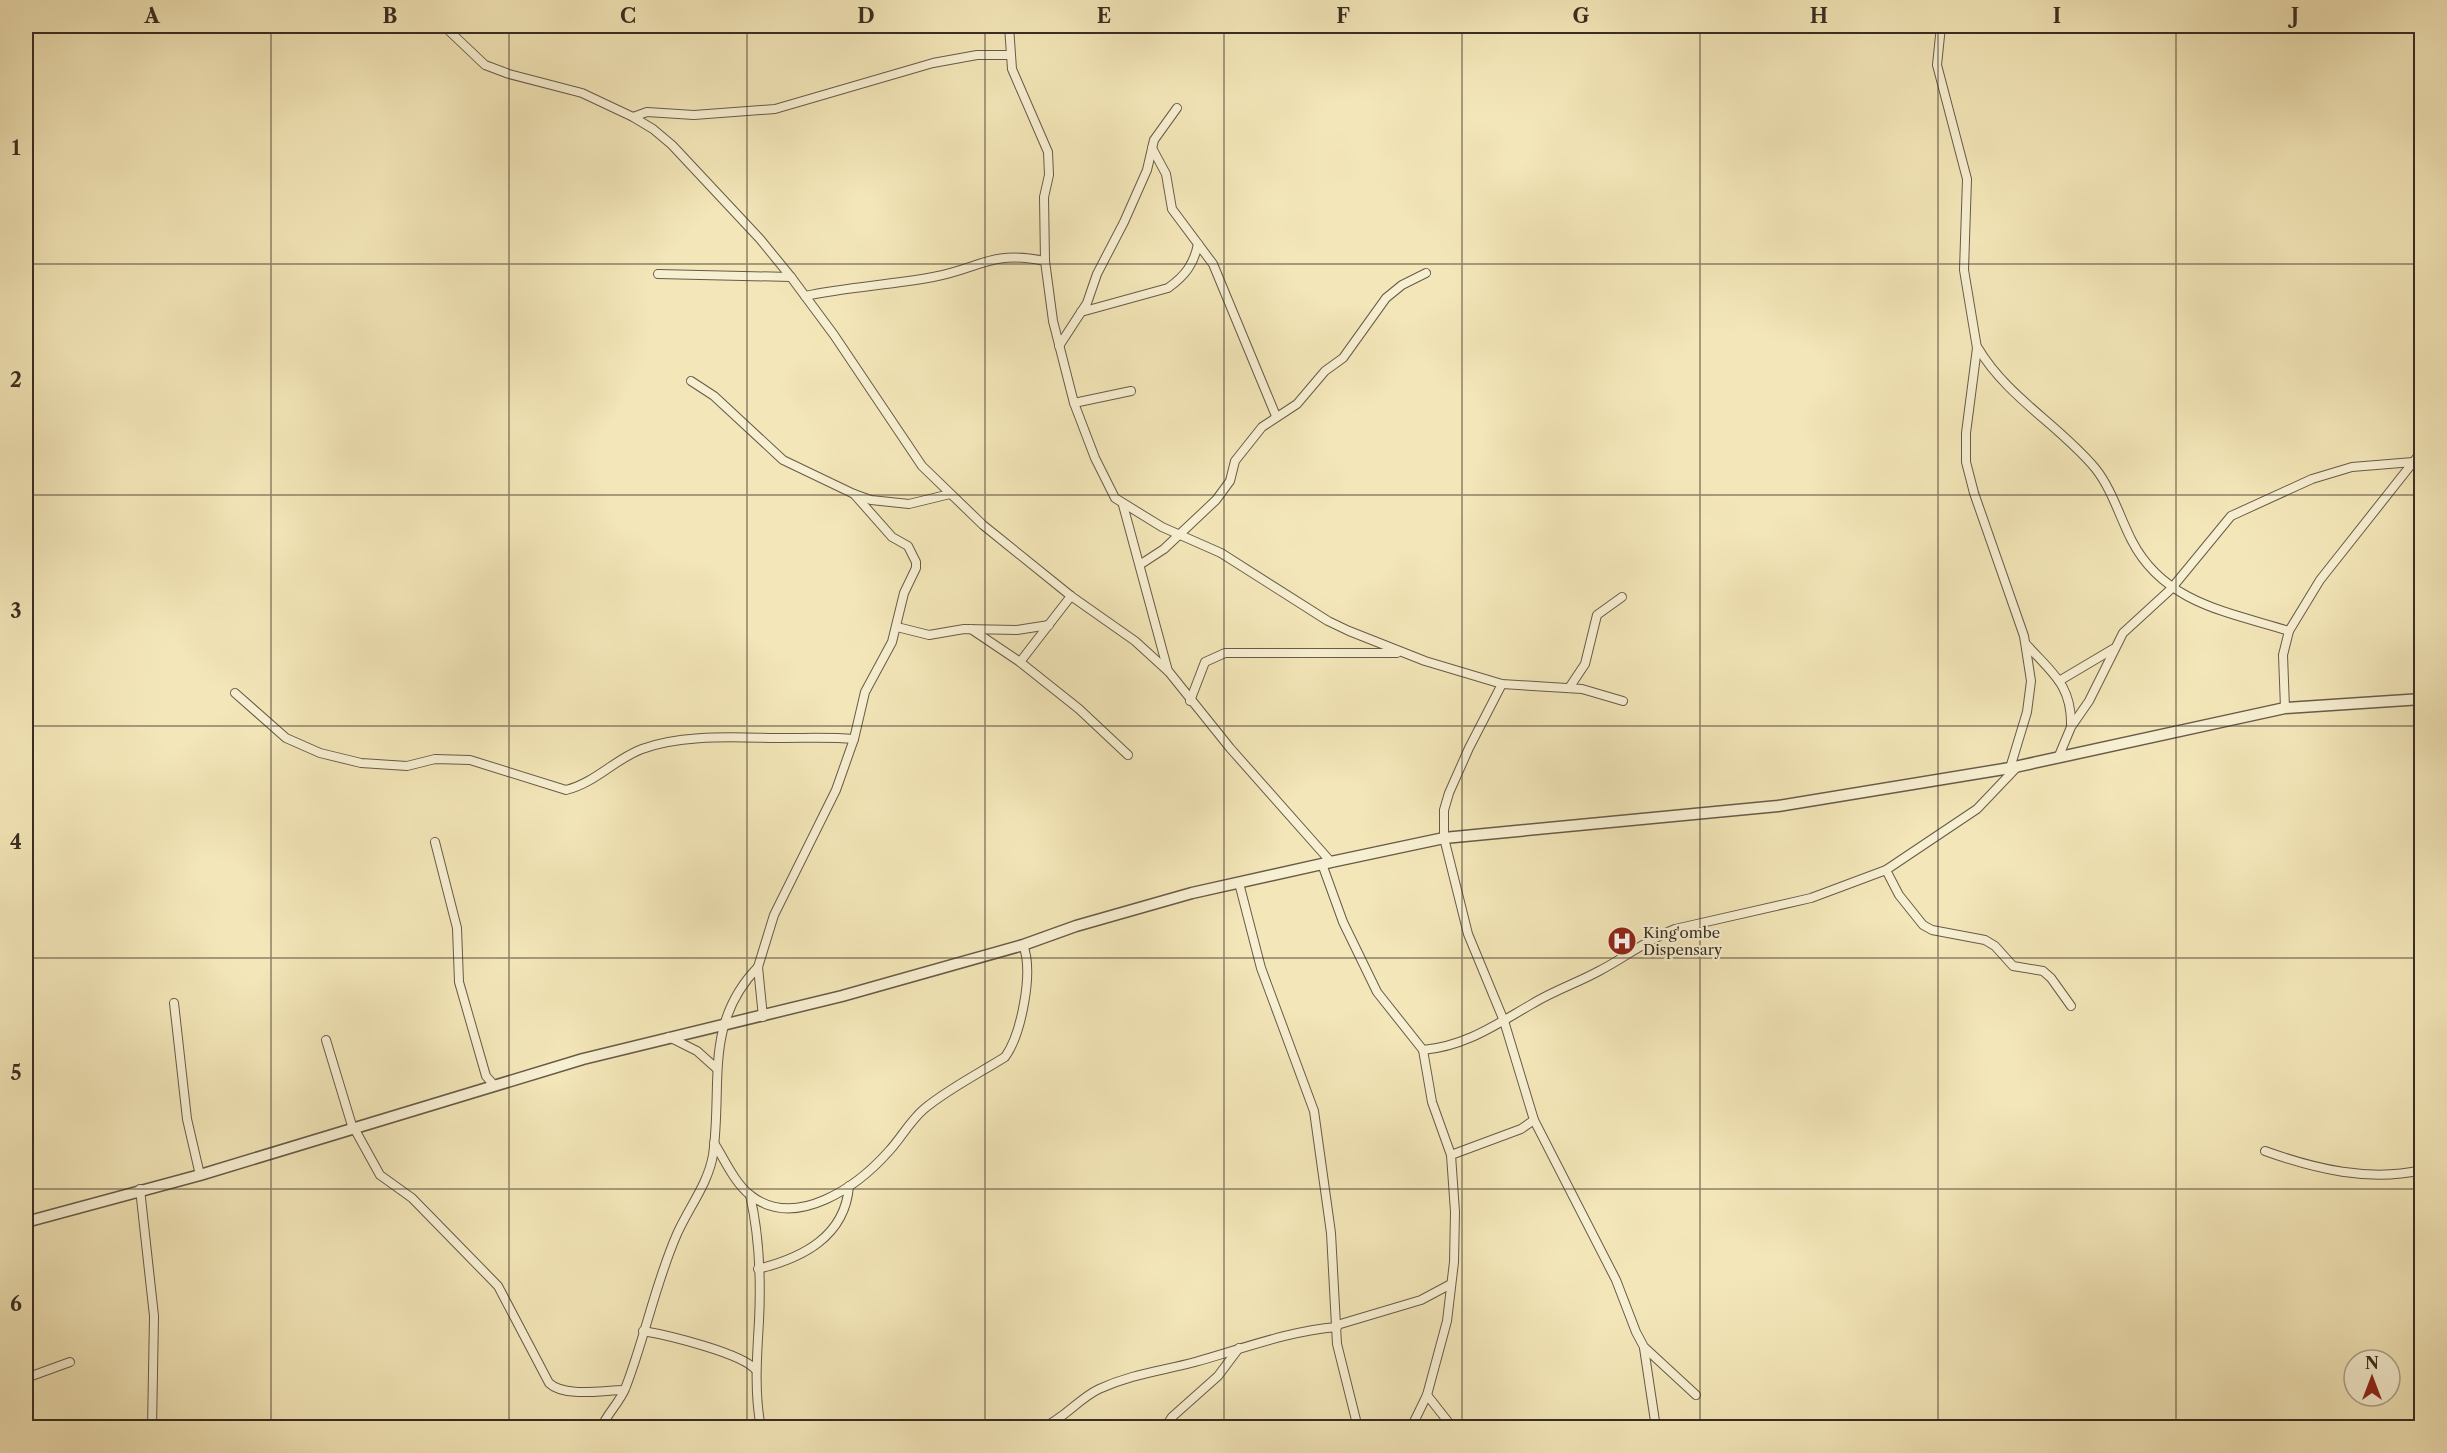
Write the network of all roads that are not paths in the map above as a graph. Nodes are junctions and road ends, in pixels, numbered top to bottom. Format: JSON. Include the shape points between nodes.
{"nodes":[{"id":1,"x":444,"y":26,"type":"edge"},
{"id":2,"x":1010,"y":26,"type":"edge"},
{"id":3,"x":1941,"y":26,"type":"edge"},
{"id":4,"x":1010,"y":55,"type":"junction"},
{"id":5,"x":1177,"y":108,"type":"dead end"},
{"id":6,"x":633,"y":117,"type":"junction"},
{"id":7,"x":1152,"y":148,"type":"junction"},
{"id":8,"x":1198,"y":244,"type":"junction"},
{"id":9,"x":1045,"y":261,"type":"junction"},
{"id":10,"x":658,"y":273,"type":"dead end"},
{"id":11,"x":1426,"y":273,"type":"dead end"},
{"id":12,"x":791,"y":277,"type":"junction"},
{"id":13,"x":805,"y":296,"type":"junction"},
{"id":14,"x":1081,"y":312,"type":"junction"},
{"id":15,"x":1059,"y":346,"type":"junction"},
{"id":16,"x":1977,"y":348,"type":"junction"},
{"id":17,"x":692,"y":381,"type":"dead end"},
{"id":18,"x":1131,"y":391,"type":"dead end"},
{"id":19,"x":1074,"y":403,"type":"junction"},
{"id":20,"x":1276,"y":416,"type":"junction"},
{"id":21,"x":2421,"y":451,"type":"edge"},
{"id":22,"x":2413,"y":462,"type":"junction"},
{"id":23,"x":854,"y":494,"type":"junction"},
{"id":24,"x":950,"y":494,"type":"junction"},
{"id":25,"x":1123,"y":504,"type":"junction"},
{"id":26,"x":1179,"y":535,"type":"junction"},
{"id":27,"x":1141,"y":564,"type":"junction"},
{"id":28,"x":2170,"y":589,"type":"junction"},
{"id":29,"x":1071,"y":596,"type":"junction"},
{"id":30,"x":1622,"y":597,"type":"dead end"},
{"id":31,"x":1049,"y":625,"type":"junction"},
{"id":32,"x":897,"y":627,"type":"junction"},
{"id":33,"x":971,"y":629,"type":"junction"},
{"id":34,"x":2289,"y":631,"type":"junction"},
{"id":35,"x":2026,"y":644,"type":"junction"},
{"id":36,"x":2114,"y":649,"type":"junction"},
{"id":37,"x":1404,"y":653,"type":"junction"},
{"id":38,"x":1020,"y":662,"type":"junction"},
{"id":39,"x":1169,"y":672,"type":"junction"},
{"id":40,"x":2060,"y":681,"type":"junction"},
{"id":41,"x":1502,"y":684,"type":"junction"},
{"id":42,"x":1569,"y":688,"type":"junction"},
{"id":43,"x":235,"y":693,"type":"dead end"},
{"id":44,"x":2421,"y":699,"type":"edge"},
{"id":45,"x":1623,"y":700,"type":"dead end"},
{"id":46,"x":1190,"y":701,"type":"junction"},
{"id":47,"x":2285,"y":708,"type":"junction"},
{"id":48,"x":2071,"y":727,"type":"junction"},
{"id":49,"x":854,"y":739,"type":"junction"},
{"id":50,"x":1128,"y":755,"type":"dead end"},
{"id":51,"x":2058,"y":758,"type":"junction"},
{"id":52,"x":2014,"y":767,"type":"junction"},
{"id":53,"x":1444,"y":838,"type":"junction"},
{"id":54,"x":435,"y":843,"type":"dead end"},
{"id":55,"x":1327,"y":863,"type":"junction"},
{"id":56,"x":1886,"y":870,"type":"junction"},
{"id":57,"x":1239,"y":884,"type":"junction"},
{"id":58,"x":1023,"y":945,"type":"junction"},
{"id":59,"x":758,"y":967,"type":"junction"},
{"id":60,"x":174,"y":1003,"type":"dead end"},
{"id":61,"x":2071,"y":1006,"type":"dead end"},
{"id":62,"x":763,"y":1017,"type":"junction"},
{"id":63,"x":1504,"y":1021,"type":"junction"},
{"id":64,"x":722,"y":1027,"type":"junction"},
{"id":65,"x":669,"y":1037,"type":"junction"},
{"id":66,"x":326,"y":1040,"type":"dead end"},
{"id":67,"x":1423,"y":1050,"type":"junction"},
{"id":68,"x":716,"y":1068,"type":"junction"},
{"id":69,"x":493,"y":1084,"type":"junction"},
{"id":70,"x":1534,"y":1120,"type":"junction"},
{"id":71,"x":354,"y":1129,"type":"junction"},
{"id":72,"x":714,"y":1143,"type":"junction"},
{"id":73,"x":2265,"y":1151,"type":"dead end"},
{"id":74,"x":1451,"y":1155,"type":"junction"},
{"id":75,"x":2421,"y":1170,"type":"edge"},
{"id":76,"x":201,"y":1175,"type":"junction"},
{"id":77,"x":849,"y":1185,"type":"junction"},
{"id":78,"x":140,"y":1189,"type":"junction"},
{"id":79,"x":750,"y":1195,"type":"junction"},
{"id":80,"x":26,"y":1222,"type":"edge"},
{"id":81,"x":758,"y":1269,"type":"junction"},
{"id":82,"x":1451,"y":1284,"type":"junction"},
{"id":83,"x":1337,"y":1326,"type":"junction"},
{"id":84,"x":643,"y":1331,"type":"junction"},
{"id":85,"x":1644,"y":1347,"type":"junction"},
{"id":86,"x":1239,"y":1348,"type":"junction"},
{"id":87,"x":70,"y":1362,"type":"dead end"},
{"id":88,"x":756,"y":1370,"type":"junction"},
{"id":89,"x":26,"y":1378,"type":"edge"},
{"id":90,"x":624,"y":1390,"type":"junction"},
{"id":91,"x":1427,"y":1395,"type":"junction"},
{"id":92,"x":1696,"y":1395,"type":"dead end"},
{"id":93,"x":152,"y":1428,"type":"edge"},
{"id":94,"x":601,"y":1428,"type":"edge"},
{"id":95,"x":761,"y":1428,"type":"edge"},
{"id":96,"x":1042,"y":1428,"type":"edge"},
{"id":97,"x":1165,"y":1428,"type":"edge"},
{"id":98,"x":1358,"y":1428,"type":"edge"},
{"id":99,"x":1411,"y":1428,"type":"edge"},
{"id":100,"x":1453,"y":1428,"type":"edge"},
{"id":101,"x":1656,"y":1428,"type":"edge"}],
"edges":[{"from":1,"to":6,"type":"street","via":[[485,65],[582,93]]},
{"from":2,"to":4,"type":"street"},
{"from":3,"to":16,"type":"street","via":[[1938,66],[1967,179],[1964,270]]},
{"from":4,"to":6,"type":"street","via":[[977,55],[933,63],[775,109],[704,115],[647,112]]},
{"from":4,"to":9,"type":"street","via":[[1017,82],[1048,152]]},
{"from":5,"to":7,"type":"street"},
{"from":6,"to":12,"type":"street","via":[[672,145]]},
{"from":7,"to":8,"type":"street","via":[[1166,174],[1172,209]]},
{"from":7,"to":14,"type":"street","via":[[1139,188]]},
{"from":8,"to":14,"type":"street","via":[[1190,267],[1168,288]]},
{"from":8,"to":20,"type":"street","via":[[1213,264]]},
{"from":9,"to":13,"type":"street","via":[[1016,256],[991,258],[936,276]]},
{"from":9,"to":15,"type":"street"},
{"from":10,"to":12,"type":"street"},
{"from":11,"to":20,"type":"street","via":[[1390,294],[1342,358],[1325,371],[1297,404]]},
{"from":12,"to":13,"type":"street"},
{"from":13,"to":24,"type":"street","via":[[907,448]]},
{"from":14,"to":15,"type":"street"},
{"from":15,"to":19,"type":"street"},
{"from":16,"to":28,"type":"street","via":[[1997,378],[2095,468],[2145,563]]},
{"from":16,"to":35,"type":"street","via":[[1966,462]]},
{"from":17,"to":23,"type":"street","via":[[714,396],[783,460]]},
{"from":18,"to":19,"type":"street"},
{"from":19,"to":25,"type":"street","via":[[1108,487]]},
{"from":20,"to":26,"type":"street","via":[[1235,461],[1225,489]]},
{"from":21,"to":22,"type":"street"},
{"from":22,"to":28,"type":"street","via":[[2352,467],[2251,505],[2218,529]]},
{"from":22,"to":34,"type":"street","via":[[2314,588]]},
{"from":23,"to":24,"type":"street","via":[[909,504]]},
{"from":23,"to":32,"type":"street","via":[[892,537],[908,546],[916,562]]},
{"from":24,"to":29,"type":"street"},
{"from":25,"to":26,"type":"street"},
{"from":25,"to":27,"type":"street"},
{"from":26,"to":27,"type":"street"},
{"from":26,"to":37,"type":"street","via":[[1221,553],[1337,626]]},
{"from":27,"to":39,"type":"street"},
{"from":28,"to":34,"type":"street","via":[[2202,604]]},
{"from":28,"to":36,"type":"street","via":[[2137,618]]},
{"from":29,"to":31,"type":"street"},
{"from":29,"to":39,"type":"street","via":[[1135,641]]},
{"from":30,"to":42,"type":"street","via":[[1597,615],[1585,664]]},
{"from":31,"to":33,"type":"street","via":[[1017,630]]},
{"from":31,"to":38,"type":"street"},
{"from":32,"to":33,"type":"street","via":[[930,635]]},
{"from":32,"to":49,"type":"street","via":[[865,692]]},
{"from":33,"to":38,"type":"street"},
{"from":34,"to":47,"type":"street","via":[[2283,656]]},
{"from":35,"to":40,"type":"street"},
{"from":35,"to":52,"type":"street","via":[[2031,681],[2028,712]]},
{"from":36,"to":40,"type":"street"},
{"from":36,"to":48,"type":"street"},
{"from":37,"to":41,"type":"street"},
{"from":37,"to":46,"type":"street","via":[[1225,652],[1205,662]]},
{"from":38,"to":50,"type":"street"},
{"from":39,"to":46,"type":"street"},
{"from":40,"to":48,"type":"street","via":[[2069,696]]},
{"from":41,"to":42,"type":"street"},
{"from":41,"to":53,"type":"street","via":[[1449,793],[1444,810]]},
{"from":42,"to":45,"type":"street"},
{"from":43,"to":49,"type":"street","via":[[286,738],[320,753],[361,763],[407,765],[435,759],[470,760],[566,790],[581,785],[625,756],[671,743],[723,737]]},
{"from":44,"to":47,"type":"street"},
{"from":46,"to":55,"type":"street"},
{"from":47,"to":51,"type":"street"},
{"from":48,"to":51,"type":"street"},
{"from":49,"to":59,"type":"street","via":[[825,814],[784,890]]},
{"from":51,"to":52,"type":"street"},
{"from":52,"to":53,"type":"street","via":[[1778,806]]},
{"from":52,"to":56,"type":"street","via":[[1977,809]]},
{"from":53,"to":55,"type":"street"},
{"from":53,"to":63,"type":"street","via":[[1468,934]]},
{"from":54,"to":69,"type":"street","via":[[457,928],[463,999],[486,1076]]},
{"from":55,"to":57,"type":"street"},
{"from":55,"to":67,"type":"street","via":[[1343,922],[1377,992]]},
{"from":56,"to":61,"type":"street","via":[[1923,926],[1985,940],[2013,966],[2043,971]]},
{"from":56,"to":63,"type":"street","via":[[1811,898],[1675,929]]},
{"from":57,"to":58,"type":"street","via":[[1192,893]]},
{"from":57,"to":83,"type":"street","via":[[1261,968],[1314,1111],[1331,1233]]},
{"from":58,"to":62,"type":"street"},
{"from":58,"to":77,"type":"street","via":[[1028,955],[1023,1006],[1005,1057],[923,1110],[888,1153]]},
{"from":59,"to":62,"type":"street"},
{"from":59,"to":64,"type":"street","via":[[738,990]]},
{"from":60,"to":76,"type":"street","via":[[186,1119]]},
{"from":62,"to":64,"type":"street"},
{"from":63,"to":67,"type":"street","via":[[1462,1043]]},
{"from":63,"to":70,"type":"street"},
{"from":64,"to":65,"type":"street"},
{"from":64,"to":68,"type":"street"},
{"from":65,"to":68,"type":"street","via":[[697,1051]]},
{"from":65,"to":69,"type":"street"},
{"from":66,"to":71,"type":"street"},
{"from":67,"to":74,"type":"street","via":[[1432,1102]]},
{"from":68,"to":72,"type":"street"},
{"from":69,"to":71,"type":"street"},
{"from":70,"to":74,"type":"street","via":[[1521,1129]]},
{"from":70,"to":85,"type":"street","via":[[1616,1280]]},
{"from":71,"to":76,"type":"street"},
{"from":71,"to":90,"type":"street","via":[[380,1175],[412,1198],[498,1286],[554,1388]]},
{"from":72,"to":79,"type":"street"},
{"from":72,"to":84,"type":"street","via":[[702,1188],[678,1232]]},
{"from":73,"to":75,"type":"street","via":[[2349,1173]]},
{"from":74,"to":82,"type":"street","via":[[1455,1212]]},
{"from":76,"to":78,"type":"street"},
{"from":77,"to":79,"type":"street","via":[[824,1201],[802,1206],[772,1206]]},
{"from":77,"to":81,"type":"street","via":[[847,1201],[826,1237],[799,1257]]},
{"from":78,"to":80,"type":"street"},
{"from":78,"to":93,"type":"street","via":[[154,1316]]},
{"from":79,"to":81,"type":"street"},
{"from":81,"to":88,"type":"street"},
{"from":82,"to":83,"type":"street","via":[[1421,1300]]},
{"from":82,"to":91,"type":"street","via":[[1447,1321]]},
{"from":83,"to":86,"type":"street"},
{"from":83,"to":98,"type":"street","via":[[1337,1344]]},
{"from":84,"to":88,"type":"street","via":[[703,1345],[742,1359]]},
{"from":84,"to":90,"type":"street"},
{"from":85,"to":92,"type":"street"},
{"from":85,"to":101,"type":"street"},
{"from":86,"to":96,"type":"street","via":[[1126,1377],[1094,1391]]},
{"from":86,"to":97,"type":"street","via":[[1218,1376]]},
{"from":87,"to":89,"type":"street"},
{"from":88,"to":95,"type":"street"},
{"from":90,"to":94,"type":"street"},
{"from":91,"to":99,"type":"street"},
{"from":91,"to":100,"type":"street"}]}
